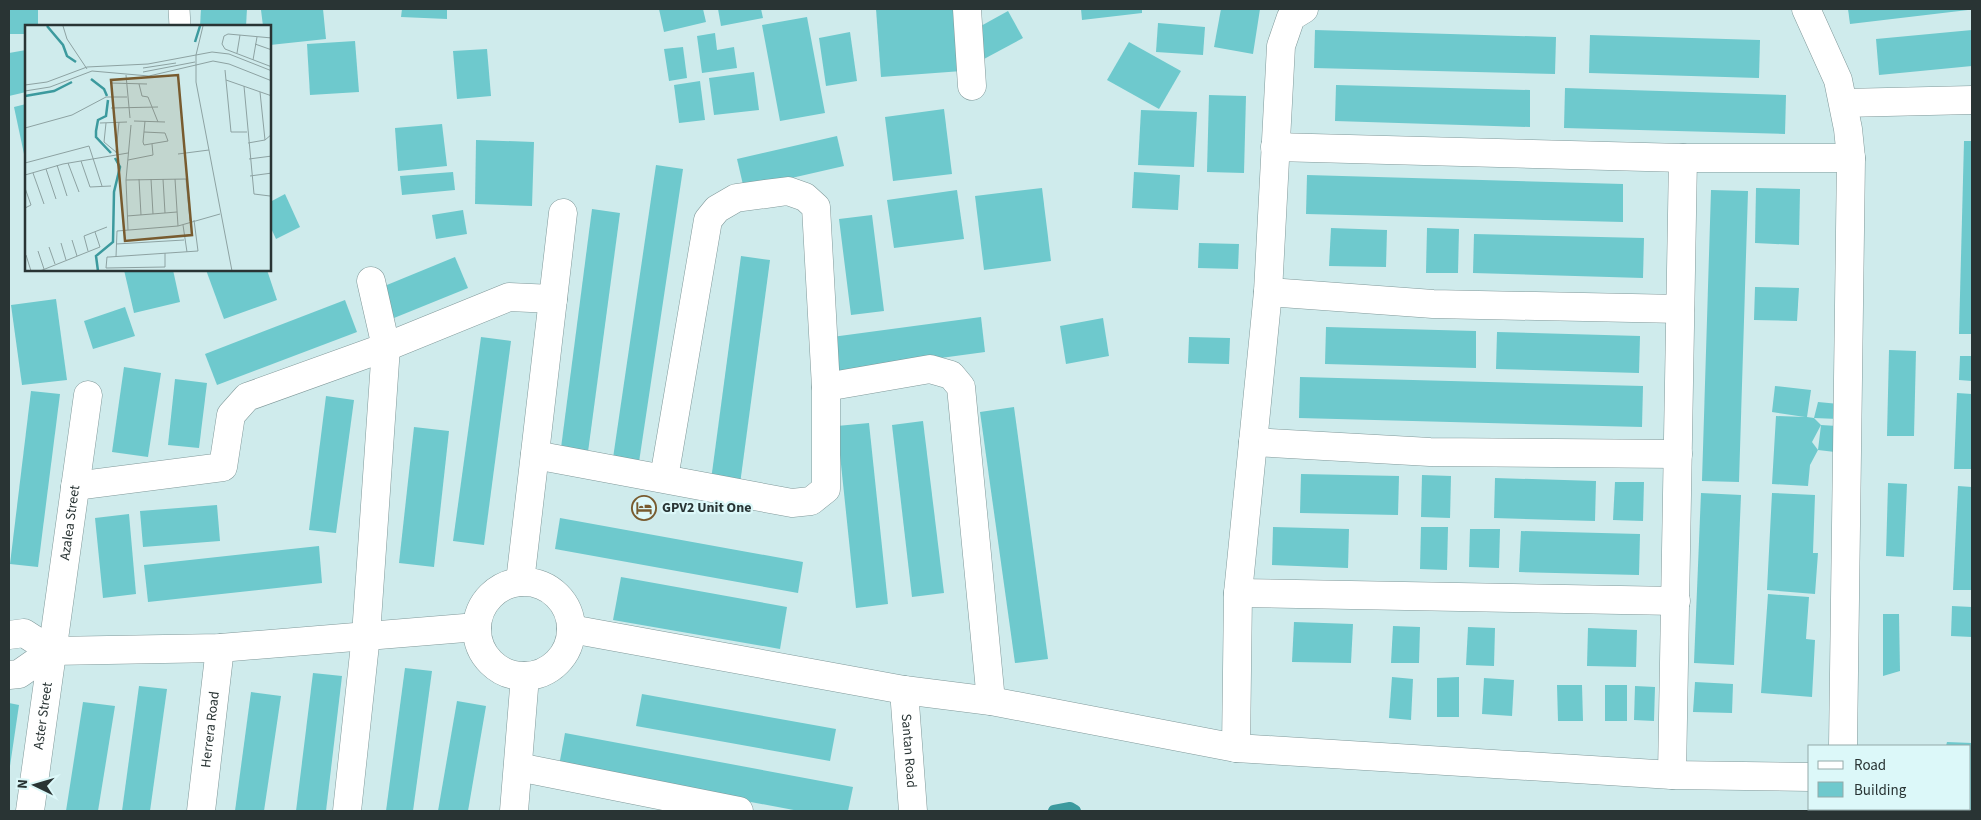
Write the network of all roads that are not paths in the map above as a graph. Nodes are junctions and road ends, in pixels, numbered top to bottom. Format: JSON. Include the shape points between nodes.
{"nodes":[{"id":1,"x":179,"y":9,"type":"edge"},
{"id":2,"x":967,"y":9,"type":"edge"},
{"id":3,"x":1304,"y":9,"type":"edge"},
{"id":4,"x":1806,"y":9,"type":"edge"},
{"id":5,"x":180,"y":25,"type":"edge"},
{"id":6,"x":972,"y":86,"type":"dead end"},
{"id":7,"x":1972,"y":100,"type":"edge"},
{"id":8,"x":1844,"y":103,"type":"junction"},
{"id":9,"x":1276,"y":147,"type":"junction"},
{"id":10,"x":1683,"y":158,"type":"junction"},
{"id":11,"x":1851,"y":158,"type":"junction"},
{"id":12,"x":563,"y":213,"type":"dead end"},
{"id":13,"x":371,"y":281,"type":"dead end"},
{"id":14,"x":1268,"y":292,"type":"junction"},
{"id":15,"x":553,"y":299,"type":"junction"},
{"id":16,"x":1680,"y":309,"type":"junction"},
{"id":17,"x":386,"y":346,"type":"junction"},
{"id":18,"x":826,"y":387,"type":"junction"},
{"id":19,"x":88,"y":395,"type":"dead end"},
{"id":20,"x":1253,"y":442,"type":"junction"},
{"id":21,"x":535,"y":454,"type":"junction"},
{"id":22,"x":1678,"y":454,"type":"junction"},
{"id":23,"x":664,"y":478,"type":"junction"},
{"id":24,"x":75,"y":486,"type":"junction"},
{"id":25,"x":520,"y":582,"type":"junction"},
{"id":26,"x":1238,"y":593,"type":"junction"},
{"id":27,"x":1676,"y":602,"type":"junction"},
{"id":28,"x":477,"y":628,"type":"junction"},
{"id":29,"x":571,"y":629,"type":"junction"},
{"id":30,"x":9,"y":635,"type":"edge"},
{"id":31,"x":366,"y":636,"type":"junction"},
{"id":32,"x":220,"y":648,"type":"junction"},
{"id":33,"x":52,"y":650,"type":"junction"},
{"id":34,"x":9,"y":675,"type":"edge"},
{"id":35,"x":525,"y":676,"type":"junction"},
{"id":36,"x":904,"y":690,"type":"junction"},
{"id":37,"x":991,"y":701,"type":"junction"},
{"id":38,"x":1843,"y":745,"type":"edge"},
{"id":39,"x":1236,"y":748,"type":"junction"},
{"id":40,"x":518,"y":767,"type":"junction"},
{"id":41,"x":1672,"y":775,"type":"junction"},
{"id":42,"x":1808,"y":777,"type":"edge"},
{"id":43,"x":30,"y":811,"type":"edge"},
{"id":44,"x":201,"y":811,"type":"edge"},
{"id":45,"x":347,"y":811,"type":"edge"},
{"id":46,"x":514,"y":811,"type":"edge"},
{"id":47,"x":739,"y":811,"type":"edge"},
{"id":48,"x":913,"y":811,"type":"edge"}],
"edges":[{"from":1,"to":5,"type":"lane"},
{"from":2,"to":6,"type":"street"},
{"from":3,"to":9,"type":"street","via":[[1291,17],[1281,46]]},
{"from":4,"to":8,"type":"street","via":[[1838,80]]},
{"from":7,"to":8,"type":"street"},
{"from":8,"to":11,"type":"street"},
{"from":9,"to":10,"type":"street"},
{"from":9,"to":14,"type":"street"},
{"from":10,"to":11,"type":"street"},
{"from":10,"to":16,"type":"street"},
{"from":11,"to":38,"type":"street"},
{"from":12,"to":15,"type":"street"},
{"from":13,"to":17,"type":"street"},
{"from":14,"to":16,"type":"street","via":[[1433,304]]},
{"from":14,"to":20,"type":"street"},
{"from":15,"to":17,"type":"street","via":[[509,297]]},
{"from":15,"to":21,"type":"street"},
{"from":16,"to":22,"type":"street"},
{"from":17,"to":24,"type":"street","via":[[247,397],[231,415],[224,466]]},
{"from":17,"to":31,"type":"street"},
{"from":18,"to":23,"type":"street","via":[[826,489],[811,501],[792,503]]},
{"from":18,"to":23,"type":"street","via":[[816,207],[805,197],[788,191],[736,198],[717,209],[708,220]]},
{"from":18,"to":37,"type":"street","via":[[930,369],[951,375],[961,387]]},
{"from":19,"to":24,"type":"street","name":"Azalea Street"},
{"from":20,"to":22,"type":"street","via":[[1430,452]]},
{"from":20,"to":26,"type":"street"},
{"from":21,"to":23,"type":"street"},
{"from":21,"to":25,"type":"street"},
{"from":22,"to":27,"type":"street"},
{"from":24,"to":33,"type":"street","name":"Azalea Street"},
{"from":25,"to":28,"type":"street","via":[[494,592],[479,614]]},
{"from":25,"to":29,"type":"street","via":[[536,583],[550,589],[561,600]]},
{"from":26,"to":27,"type":"street"},
{"from":26,"to":39,"type":"street"},
{"from":27,"to":41,"type":"street"},
{"from":28,"to":31,"type":"street"},
{"from":28,"to":35,"type":"street","via":[[479,643],[497,668]]},
{"from":29,"to":35,"type":"street","via":[[565,650],[552,667],[540,674]]},
{"from":29,"to":36,"type":"street"},
{"from":30,"to":33,"type":"street","via":[[24,633]]},
{"from":31,"to":32,"type":"street"},
{"from":31,"to":45,"type":"street"},
{"from":32,"to":33,"type":"street"},
{"from":32,"to":44,"type":"street","name":"Herrera Road"},
{"from":33,"to":34,"type":"street","via":[[19,674]]},
{"from":33,"to":43,"type":"street","name":"Aster Street"},
{"from":35,"to":40,"type":"street"},
{"from":36,"to":37,"type":"street"},
{"from":36,"to":48,"type":"street","name":"Santan Road"},
{"from":37,"to":39,"type":"street"},
{"from":39,"to":41,"type":"street"},
{"from":40,"to":46,"type":"street"},
{"from":40,"to":47,"type":"street"},
{"from":41,"to":42,"type":"street"}]}
